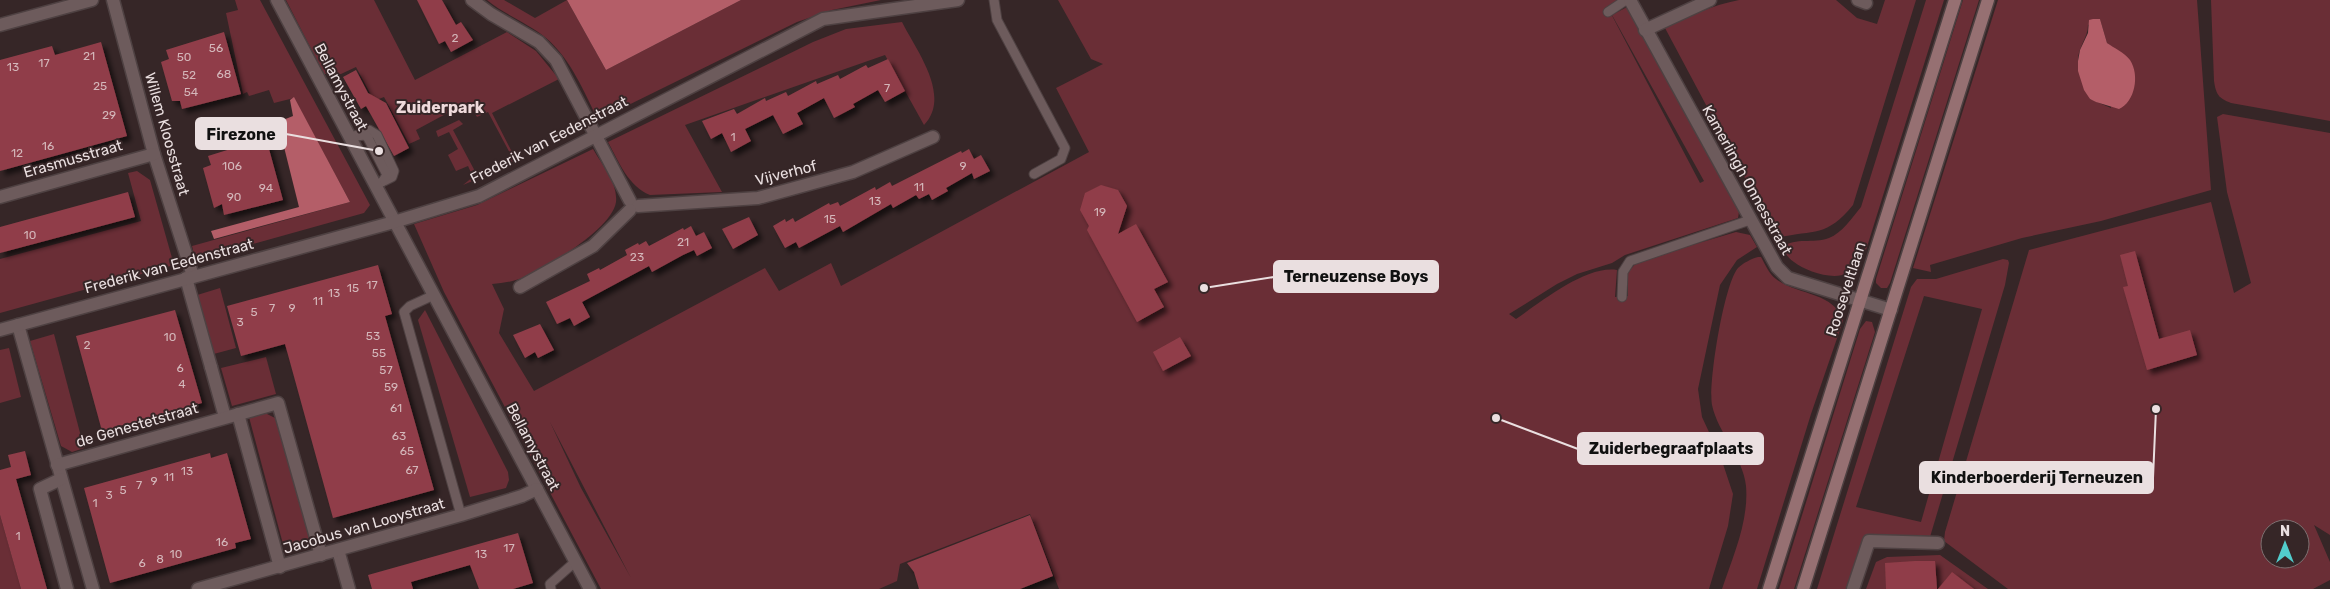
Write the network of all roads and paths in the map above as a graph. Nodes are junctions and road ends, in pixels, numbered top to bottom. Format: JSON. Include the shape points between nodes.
{"nodes":[{"id":1,"x":92,"y":0,"type":"edge"},
{"id":2,"x":113,"y":0,"type":"edge"},
{"id":3,"x":277,"y":0,"type":"edge"},
{"id":4,"x":472,"y":0,"type":"edge"},
{"id":5,"x":958,"y":0,"type":"edge"},
{"id":6,"x":994,"y":0,"type":"edge"},
{"id":7,"x":1628,"y":0,"type":"edge"},
{"id":8,"x":1710,"y":0,"type":"edge"},
{"id":9,"x":1955,"y":0,"type":"edge"},
{"id":10,"x":1988,"y":0,"type":"edge"},
{"id":11,"x":1608,"y":12,"type":"dead end"},
{"id":12,"x":0,"y":25,"type":"edge"},
{"id":13,"x":1645,"y":30,"type":"junction"},
{"id":14,"x":597,"y":134,"type":"junction"},
{"id":15,"x":353,"y":137,"type":"junction"},
{"id":16,"x":932,"y":137,"type":"dead end"},
{"id":17,"x":154,"y":154,"type":"junction"},
{"id":18,"x":1037,"y":175,"type":"dead end"},
{"id":19,"x":380,"y":183,"type":"junction"},
{"id":20,"x":0,"y":197,"type":"edge"},
{"id":21,"x":633,"y":206,"type":"junction"},
{"id":22,"x":1750,"y":220,"type":"junction"},
{"id":23,"x":394,"y":222,"type":"junction"},
{"id":24,"x":190,"y":277,"type":"junction"},
{"id":25,"x":520,"y":287,"type":"dead end"},
{"id":26,"x":434,"y":295,"type":"junction"},
{"id":27,"x":1622,"y":297,"type":"dead end"},
{"id":28,"x":1859,"y":300,"type":"junction"},
{"id":29,"x":1891,"y":310,"type":"junction"},
{"id":30,"x":18,"y":325,"type":"junction"},
{"id":31,"x":0,"y":330,"type":"edge"},
{"id":32,"x":238,"y":414,"type":"junction"},
{"id":33,"x":225,"y":417,"type":"junction"},
{"id":34,"x":57,"y":465,"type":"junction"},
{"id":35,"x":61,"y":478,"type":"junction"},
{"id":36,"x":537,"y":489,"type":"junction"},
{"id":37,"x":460,"y":515,"type":"junction"},
{"id":38,"x":1938,"y":543,"type":"dead end"},
{"id":39,"x":338,"y":550,"type":"junction"},
{"id":40,"x":321,"y":555,"type":"junction"},
{"id":41,"x":576,"y":561,"type":"junction"},
{"id":42,"x":280,"y":567,"type":"junction"},
{"id":43,"x":67,"y":589,"type":"edge"},
{"id":44,"x":93,"y":589,"type":"edge"},
{"id":45,"x":198,"y":589,"type":"edge"},
{"id":46,"x":349,"y":589,"type":"edge"},
{"id":47,"x":551,"y":589,"type":"edge"},
{"id":48,"x":590,"y":589,"type":"edge"},
{"id":49,"x":1769,"y":589,"type":"edge"},
{"id":50,"x":1803,"y":589,"type":"edge"},
{"id":51,"x":1853,"y":589,"type":"edge"}],
"edges":[{"from":1,"to":12,"type":"street"},
{"from":2,"to":17,"type":"street","name":"Willem Kloosstraat"},
{"from":3,"to":15,"type":"street","name":"Bellamystraat"},
{"from":4,"to":14,"type":"street","via":[[539,42],[556,60]]},
{"from":5,"to":14,"type":"street","name":"Frederik van Eedenstraat","via":[[823,19]]},
{"from":6,"to":18,"type":"lane","via":[[997,20],[1065,148],[1060,159]]},
{"from":7,"to":11,"type":"lane"},
{"from":7,"to":13,"type":"street","name":"Kamerlingh Onnesstraat"},
{"from":8,"to":13,"type":"street"},
{"from":9,"to":28,"type":"main road","name":"Rooseveltlaan"},
{"from":10,"to":29,"type":"main road"},
{"from":13,"to":22,"type":"street","name":"Kamerlingh Onnesstraat"},
{"from":14,"to":21,"type":"street"},
{"from":14,"to":23,"type":"street","name":"Frederik van Eedenstraat","via":[[479,196]]},
{"from":15,"to":19,"type":"street","name":"Bellamystraat"},
{"from":15,"to":19,"type":"lane","via":[[369,130],[377,135],[394,171],[392,177]]},
{"from":16,"to":21,"type":"street","name":"Vijverhof","via":[[853,172],[758,198]]},
{"from":17,"to":20,"type":"street","name":"Erasmusstraat"},
{"from":17,"to":24,"type":"street","name":"Willem Kloosstraat"},
{"from":19,"to":23,"type":"street","name":"Bellamystraat"},
{"from":21,"to":25,"type":"street","via":[[593,246]]},
{"from":22,"to":27,"type":"lane","via":[[1630,261],[1623,272]]},
{"from":22,"to":28,"type":"street","name":"Kamerlingh Onnesstraat","via":[[1777,267],[1788,278]]},
{"from":23,"to":24,"type":"street","name":"Frederik van Eedenstraat"},
{"from":23,"to":26,"type":"street","name":"Bellamystraat"},
{"from":24,"to":30,"type":"street","name":"Frederik van Eedenstraat"},
{"from":24,"to":33,"type":"street","name":"Willem Kloosstraat"},
{"from":26,"to":36,"type":"street","name":"Bellamystraat"},
{"from":26,"to":37,"type":"lane","via":[[404,312]]},
{"from":28,"to":29,"type":"street","name":"Kamerlingh Onnesstraat"},
{"from":28,"to":49,"type":"main road","name":"Rooseveltlaan"},
{"from":29,"to":50,"type":"main road"},
{"from":30,"to":31,"type":"street","name":"Frederik van Eedenstraat"},
{"from":30,"to":34,"type":"street"},
{"from":32,"to":33,"type":"street","name":"de Genestetstraat"},
{"from":32,"to":40,"type":"street","name":"de Genestetstraat","via":[[278,403]]},
{"from":32,"to":42,"type":"street"},
{"from":33,"to":34,"type":"street","name":"de Genestetstraat"},
{"from":34,"to":35,"type":"street"},
{"from":35,"to":43,"type":"street","via":[[40,489]]},
{"from":35,"to":44,"type":"street"},
{"from":36,"to":37,"type":"street","name":"Jacobus van Looystraat"},
{"from":36,"to":41,"type":"street","name":"Bellamystraat"},
{"from":37,"to":39,"type":"street","name":"Jacobus van Looystraat"},
{"from":38,"to":51,"type":"street","via":[[1869,541]]},
{"from":39,"to":40,"type":"street","name":"Jacobus van Looystraat"},
{"from":39,"to":46,"type":"street"},
{"from":40,"to":42,"type":"street","name":"Jacobus van Looystraat"},
{"from":41,"to":47,"type":"lane","via":[[550,584]]},
{"from":41,"to":48,"type":"street","name":"Bellamystraat"},
{"from":42,"to":45,"type":"street","name":"Jacobus van Looystraat"}]}
